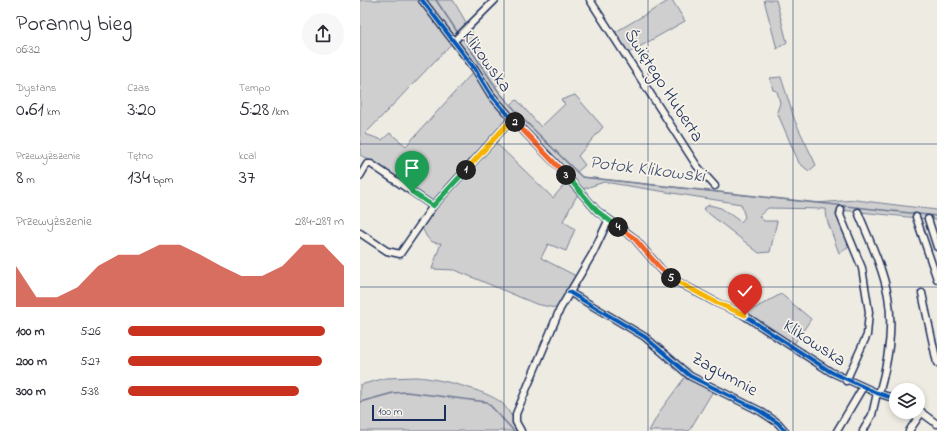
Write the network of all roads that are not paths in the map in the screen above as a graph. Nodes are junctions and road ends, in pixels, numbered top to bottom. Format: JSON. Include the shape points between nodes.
{"nodes":[{"id":1,"x":422,"y":0,"type":"edge"},
{"id":2,"x":495,"y":0,"type":"edge"},
{"id":3,"x":590,"y":0,"type":"edge"},
{"id":4,"x":458,"y":37,"type":"junction"},
{"id":5,"x":512,"y":119,"type":"junction"},
{"id":6,"x":360,"y":176,"type":"edge"},
{"id":7,"x":715,"y":186,"type":"dead end"},
{"id":8,"x":433,"y":206,"type":"junction"},
{"id":9,"x":841,"y":210,"type":"dead end"},
{"id":10,"x":858,"y":212,"type":"dead end"},
{"id":11,"x":916,"y":217,"type":"dead end"},
{"id":12,"x":928,"y":219,"type":"dead end"},
{"id":13,"x":608,"y":221,"type":"junction"},
{"id":14,"x":360,"y":233,"type":"edge"},
{"id":15,"x":937,"y":247,"type":"edge"},
{"id":16,"x":937,"y":279,"type":"edge"},
{"id":17,"x":569,"y":292,"type":"junction"},
{"id":18,"x":922,"y":293,"type":"dead end"},
{"id":19,"x":937,"y":363,"type":"edge"},
{"id":20,"x":846,"y":380,"type":"junction"},
{"id":21,"x":863,"y":387,"type":"junction"},
{"id":22,"x":878,"y":393,"type":"junction"},
{"id":23,"x":889,"y":397,"type":"edge"},
{"id":24,"x":925,"y":414,"type":"edge"},
{"id":25,"x":916,"y":419,"type":"edge"},
{"id":26,"x":936,"y":420,"type":"edge"},
{"id":27,"x":521,"y":431,"type":"edge"},
{"id":28,"x":785,"y":431,"type":"edge"},
{"id":29,"x":837,"y":431,"type":"edge"},
{"id":30,"x":863,"y":431,"type":"edge"},
{"id":31,"x":909,"y":431,"type":"edge"}],
"edges":[{"from":1,"to":4,"type":"street","name":"Klikowska"},
{"from":2,"to":4,"type":"street"},
{"from":3,"to":7,"type":"street","name":"Świętego Huberta","via":[[697,166]]},
{"from":4,"to":5,"type":"street","name":"Klikowska","via":[[491,95]]},
{"from":5,"to":8,"type":"street"},
{"from":5,"to":13,"type":"street","name":"Klikowska"},
{"from":6,"to":8,"type":"street","via":[[367,164],[371,164]]},
{"from":8,"to":14,"type":"street","via":[[400,254],[387,251]]},
{"from":9,"to":20,"type":"street","via":[[840,215],[862,268],[869,312],[867,335]]},
{"from":10,"to":22,"type":"street","via":[[888,294],[888,363]]},
{"from":11,"to":16,"type":"street"},
{"from":12,"to":15,"type":"street"},
{"from":13,"to":17,"type":"street","via":[[593,253]]},
{"from":13,"to":20,"type":"street","name":"Klikowska","via":[[634,238],[667,276],[742,314]]},
{"from":17,"to":27,"type":"street","via":[[516,414],[516,422]]},
{"from":17,"to":28,"type":"street","name":"Zagumnie","via":[[645,337],[690,376],[760,411]]},
{"from":18,"to":19,"type":"street"},
{"from":20,"to":21,"type":"street","name":"Klikowska"},
{"from":21,"to":22,"type":"street","name":"Klikowska"},
{"from":21,"to":29,"type":"street"},
{"from":22,"to":23,"type":"street","name":"Klikowska"},
{"from":22,"to":30,"type":"street","via":[[872,415]]},
{"from":24,"to":26,"type":"street"},
{"from":25,"to":31,"type":"street"}]}
